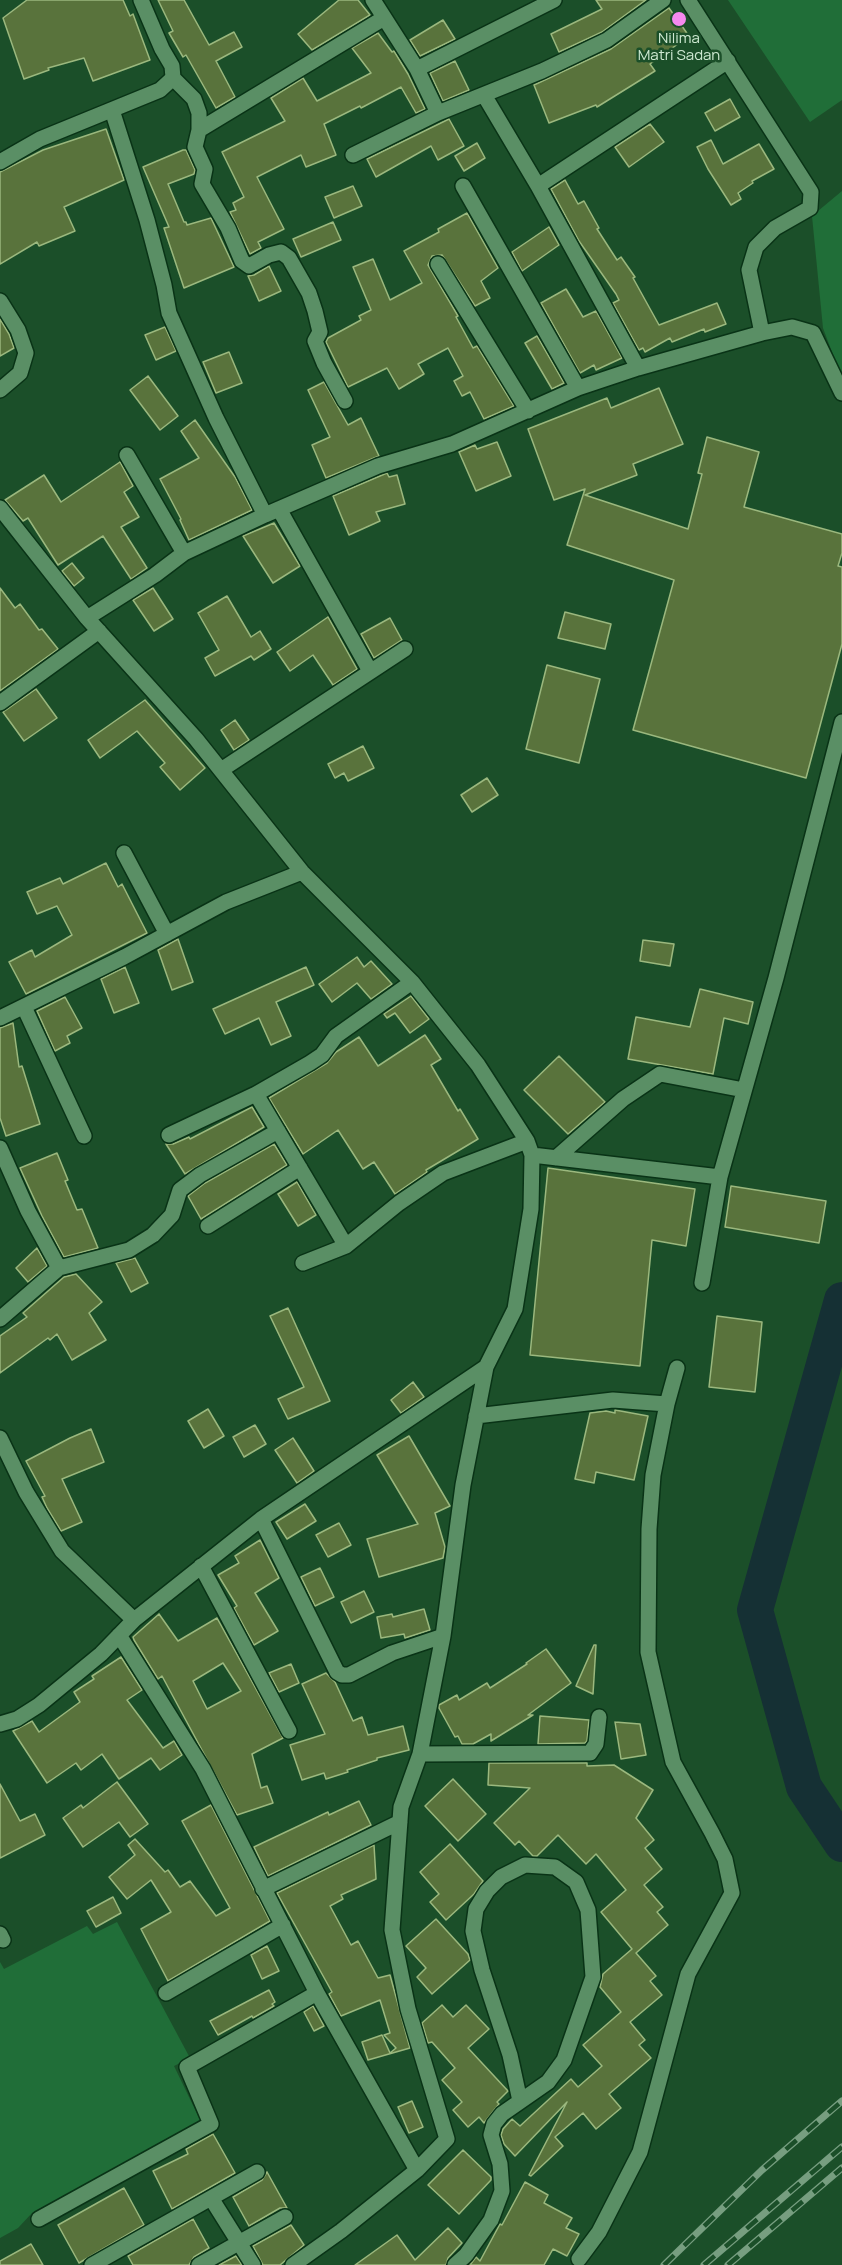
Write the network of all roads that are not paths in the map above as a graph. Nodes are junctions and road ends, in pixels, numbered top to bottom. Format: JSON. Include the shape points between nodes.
{"nodes":[{"id":1,"x":141,"y":0,"type":"edge"},
{"id":2,"x":373,"y":0,"type":"edge"},
{"id":3,"x":554,"y":0,"type":"edge"},
{"id":4,"x":663,"y":0,"type":"edge"},
{"id":5,"x":688,"y":0,"type":"edge"},
{"id":6,"x":384,"y":18,"type":"junction"},
{"id":7,"x":728,"y":61,"type":"junction"},
{"id":8,"x":417,"y":69,"type":"junction"},
{"id":9,"x":173,"y":78,"type":"junction"},
{"id":10,"x":484,"y":95,"type":"junction"},
{"id":11,"x":112,"y":110,"type":"junction"},
{"id":12,"x":438,"y":113,"type":"junction"},
{"id":13,"x":199,"y":130,"type":"junction"},
{"id":14,"x":353,"y":155,"type":"dead end"},
{"id":15,"x":0,"y":162,"type":"edge"},
{"id":16,"x":463,"y":186,"type":"dead end"},
{"id":17,"x":538,"y":186,"type":"junction"},
{"id":18,"x":438,"y":264,"type":"dead end"},
{"id":19,"x":0,"y":301,"type":"edge"},
{"id":20,"x":762,"y":333,"type":"junction"},
{"id":21,"x":638,"y":368,"type":"junction"},
{"id":22,"x":578,"y":388,"type":"junction"},
{"id":23,"x":0,"y":390,"type":"edge"},
{"id":24,"x":842,"y":393,"type":"edge"},
{"id":25,"x":345,"y":400,"type":"dead end"},
{"id":26,"x":528,"y":411,"type":"junction"},
{"id":27,"x":127,"y":455,"type":"dead end"},
{"id":28,"x":0,"y":508,"type":"edge"},
{"id":29,"x":272,"y":512,"type":"junction"},
{"id":30,"x":184,"y":553,"type":"junction"},
{"id":31,"x":87,"y":618,"type":"junction"},
{"id":32,"x":99,"y":631,"type":"junction"},
{"id":33,"x":405,"y":649,"type":"dead end"},
{"id":34,"x":370,"y":671,"type":"junction"},
{"id":35,"x":0,"y":704,"type":"edge"},
{"id":36,"x":842,"y":722,"type":"edge"},
{"id":37,"x":221,"y":770,"type":"junction"},
{"id":38,"x":124,"y":853,"type":"dead end"},
{"id":39,"x":302,"y":872,"type":"junction"},
{"id":40,"x":167,"y":934,"type":"junction"},
{"id":41,"x":412,"y":982,"type":"junction"},
{"id":42,"x":24,"y":1006,"type":"junction"},
{"id":43,"x":0,"y":1017,"type":"edge"},
{"id":44,"x":744,"y":1090,"type":"junction"},
{"id":45,"x":256,"y":1094,"type":"junction"},
{"id":46,"x":278,"y":1131,"type":"junction"},
{"id":47,"x":84,"y":1136,"type":"dead end"},
{"id":48,"x":169,"y":1136,"type":"dead end"},
{"id":49,"x":0,"y":1148,"type":"edge"},
{"id":50,"x":530,"y":1148,"type":"junction"},
{"id":51,"x":556,"y":1158,"type":"junction"},
{"id":52,"x":300,"y":1167,"type":"junction"},
{"id":53,"x":720,"y":1177,"type":"junction"},
{"id":54,"x":208,"y":1226,"type":"dead end"},
{"id":55,"x":346,"y":1246,"type":"junction"},
{"id":56,"x":303,"y":1263,"type":"dead end"},
{"id":57,"x":59,"y":1268,"type":"junction"},
{"id":58,"x":702,"y":1283,"type":"dead end"},
{"id":59,"x":0,"y":1319,"type":"edge"},
{"id":60,"x":486,"y":1367,"type":"junction"},
{"id":61,"x":677,"y":1368,"type":"dead end"},
{"id":62,"x":668,"y":1404,"type":"junction"},
{"id":63,"x":476,"y":1416,"type":"junction"},
{"id":64,"x":0,"y":1438,"type":"edge"},
{"id":65,"x":261,"y":1519,"type":"junction"},
{"id":66,"x":201,"y":1566,"type":"junction"},
{"id":67,"x":134,"y":1620,"type":"junction"},
{"id":68,"x":119,"y":1635,"type":"junction"},
{"id":69,"x":443,"y":1636,"type":"junction"},
{"id":70,"x":599,"y":1717,"type":"dead end"},
{"id":71,"x":0,"y":1724,"type":"edge"},
{"id":72,"x":289,"y":1731,"type":"dead end"},
{"id":73,"x":420,"y":1754,"type":"junction"},
{"id":74,"x":400,"y":1822,"type":"junction"},
{"id":75,"x":263,"y":1889,"type":"junction"},
{"id":76,"x":284,"y":1924,"type":"junction"},
{"id":77,"x":166,"y":1993,"type":"dead end"},
{"id":78,"x":317,"y":1993,"type":"junction"},
{"id":79,"x":520,"y":2101,"type":"junction"},
{"id":80,"x":417,"y":2170,"type":"junction"},
{"id":81,"x":257,"y":2172,"type":"dead end"},
{"id":82,"x":211,"y":2198,"type":"junction"},
{"id":83,"x":285,"y":2217,"type":"dead end"},
{"id":84,"x":39,"y":2219,"type":"dead end"},
{"id":85,"x":239,"y":2242,"type":"junction"},
{"id":86,"x":579,"y":2259,"type":"dead end"},
{"id":87,"x":92,"y":2265,"type":"edge"},
{"id":88,"x":199,"y":2265,"type":"edge"},
{"id":89,"x":253,"y":2265,"type":"edge"},
{"id":90,"x":293,"y":2265,"type":"edge"},
{"id":91,"x":455,"y":2265,"type":"edge"}],
"edges":[{"from":1,"to":9,"type":"street","via":[[172,66]]},
{"from":2,"to":6,"type":"street"},
{"from":3,"to":8,"type":"street"},
{"from":4,"to":10,"type":"street","via":[[607,40]]},
{"from":5,"to":7,"type":"street"},
{"from":6,"to":8,"type":"street"},
{"from":6,"to":13,"type":"street"},
{"from":7,"to":17,"type":"street"},
{"from":7,"to":20,"type":"street","via":[[811,192],[810,208],[775,228],[756,246],[749,270]]},
{"from":8,"to":12,"type":"street"},
{"from":9,"to":11,"type":"street","via":[[160,90]]},
{"from":9,"to":13,"type":"street","via":[[194,99]]},
{"from":10,"to":12,"type":"street"},
{"from":10,"to":17,"type":"street"},
{"from":11,"to":15,"type":"street","via":[[40,139]]},
{"from":11,"to":29,"type":"street","via":[[147,220],[168,313],[216,418]]},
{"from":12,"to":14,"type":"street"},
{"from":13,"to":25,"type":"street","via":[[195,147],[205,169],[202,184],[242,261],[249,266],[281,252],[290,258],[315,311],[320,332],[315,341]]},
{"from":16,"to":22,"type":"street"},
{"from":17,"to":21,"type":"street"},
{"from":18,"to":26,"type":"street"},
{"from":19,"to":23,"type":"street","via":[[26,352],[20,373]]},
{"from":20,"to":21,"type":"street"},
{"from":20,"to":24,"type":"street","via":[[792,327],[813,333]]},
{"from":21,"to":22,"type":"street"},
{"from":22,"to":26,"type":"street"},
{"from":26,"to":29,"type":"street","via":[[452,444],[378,466]]},
{"from":27,"to":30,"type":"street"},
{"from":28,"to":31,"type":"street"},
{"from":29,"to":30,"type":"street"},
{"from":29,"to":34,"type":"street"},
{"from":30,"to":31,"type":"street"},
{"from":31,"to":32,"type":"street"},
{"from":32,"to":35,"type":"street"},
{"from":32,"to":37,"type":"street"},
{"from":33,"to":34,"type":"street"},
{"from":34,"to":37,"type":"street"},
{"from":36,"to":44,"type":"street"},
{"from":37,"to":39,"type":"street"},
{"from":38,"to":40,"type":"street"},
{"from":39,"to":40,"type":"street","via":[[226,902]]},
{"from":39,"to":41,"type":"street"},
{"from":40,"to":42,"type":"street"},
{"from":41,"to":45,"type":"street","via":[[336,1036],[322,1055]]},
{"from":41,"to":50,"type":"street","via":[[478,1065]]},
{"from":42,"to":43,"type":"street"},
{"from":42,"to":47,"type":"street"},
{"from":44,"to":51,"type":"street","via":[[660,1074],[623,1099]]},
{"from":44,"to":53,"type":"street"},
{"from":45,"to":46,"type":"street"},
{"from":45,"to":48,"type":"street"},
{"from":46,"to":52,"type":"street"},
{"from":46,"to":57,"type":"street","via":[[180,1190],[172,1215],[153,1235],[129,1250]]},
{"from":49,"to":57,"type":"street"},
{"from":50,"to":51,"type":"street"},
{"from":50,"to":55,"type":"street","via":[[443,1173]]},
{"from":50,"to":60,"type":"street","via":[[531,1209],[515,1310]]},
{"from":51,"to":53,"type":"street"},
{"from":52,"to":54,"type":"street"},
{"from":52,"to":55,"type":"street"},
{"from":53,"to":58,"type":"street"},
{"from":55,"to":56,"type":"street"},
{"from":57,"to":59,"type":"street"},
{"from":60,"to":63,"type":"street"},
{"from":60,"to":65,"type":"street"},
{"from":61,"to":62,"type":"street"},
{"from":62,"to":63,"type":"street","via":[[613,1400]]},
{"from":62,"to":86,"type":"street","via":[[649,1529],[648,1652],[673,1762],[725,1859],[732,1893],[688,1974],[640,2152],[599,2232]]},
{"from":63,"to":69,"type":"street"},
{"from":64,"to":67,"type":"street","via":[[26,1492],[62,1551]]},
{"from":65,"to":66,"type":"street"},
{"from":65,"to":69,"type":"street","via":[[337,1672],[349,1675],[392,1653]]},
{"from":66,"to":67,"type":"street"},
{"from":66,"to":72,"type":"street"},
{"from":67,"to":68,"type":"street"},
{"from":68,"to":71,"type":"street","via":[[39,1705]]},
{"from":68,"to":75,"type":"street","via":[[203,1769]]},
{"from":69,"to":73,"type":"street"},
{"from":70,"to":73,"type":"street","via":[[596,1744],[590,1753]]},
{"from":73,"to":74,"type":"street","via":[[400,1807]]},
{"from":74,"to":75,"type":"street"},
{"from":74,"to":80,"type":"street","via":[[392,1930],[408,2008],[447,2139]]},
{"from":75,"to":76,"type":"street"},
{"from":76,"to":77,"type":"street"},
{"from":76,"to":78,"type":"street"},
{"from":78,"to":80,"type":"street"},
{"from":78,"to":84,"type":"street","via":[[187,2067],[211,2124]]},
{"from":79,"to":79,"type":"street","via":[[473,1931],[476,1909],[501,1877],[525,1865],[555,1867],[576,1882],[588,1910],[593,1977],[564,2060],[548,2082]]},
{"from":79,"to":91,"type":"street","via":[[502,2114],[491,2135],[500,2164],[502,2192],[490,2220]]},
{"from":80,"to":90,"type":"street"},
{"from":81,"to":82,"type":"street"},
{"from":82,"to":85,"type":"street"},
{"from":82,"to":87,"type":"street"},
{"from":83,"to":85,"type":"street"},
{"from":85,"to":88,"type":"street"},
{"from":85,"to":89,"type":"street"}]}
